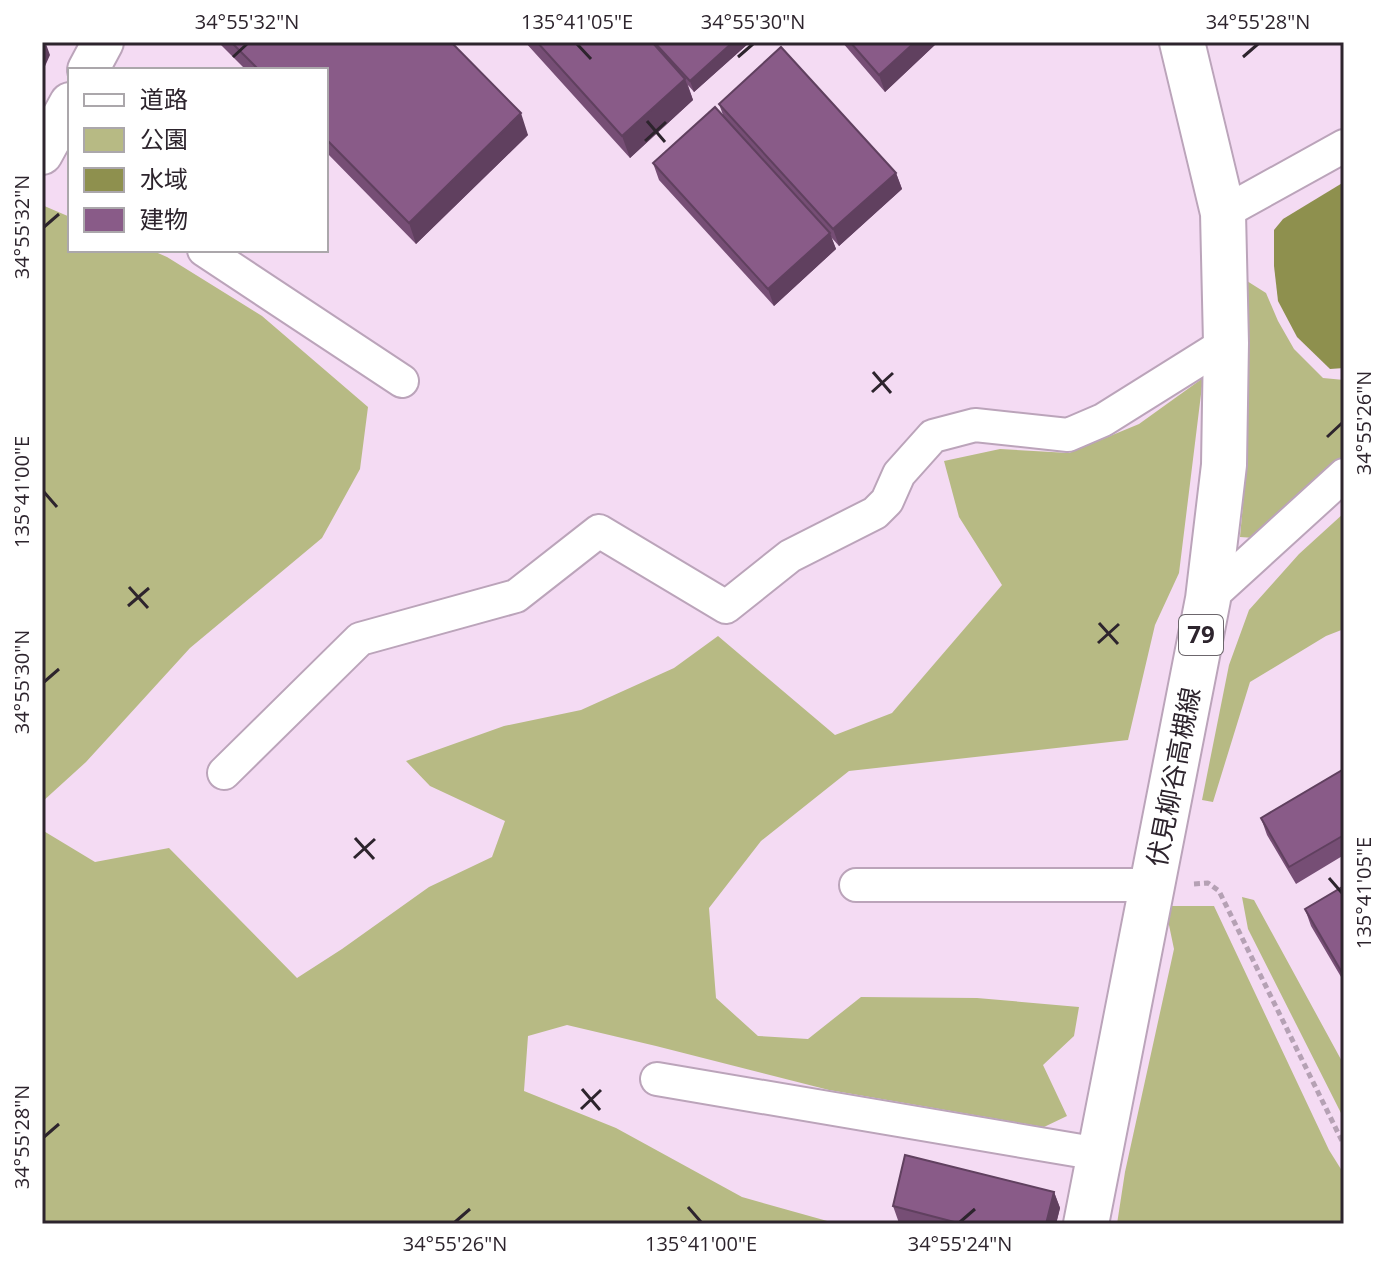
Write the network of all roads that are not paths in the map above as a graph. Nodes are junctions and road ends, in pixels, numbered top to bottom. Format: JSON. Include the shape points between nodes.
{"nodes":[{"id":1,"x":103,"y":42,"type":"edge"},
{"id":2,"x":1182,"y":42,"type":"edge"},
{"id":3,"x":89,"y":68,"type":"edge"},
{"id":4,"x":68,"y":109,"type":"edge"},
{"id":5,"x":1344,"y":146,"type":"edge"},
{"id":6,"x":53,"y":154,"type":"edge"},
{"id":7,"x":1223,"y":213,"type":"junction"},
{"id":8,"x":207,"y":252,"type":"edge"},
{"id":9,"x":1226,"y":343,"type":"junction"},
{"id":10,"x":402,"y":381,"type":"dead end"},
{"id":11,"x":1344,"y":475,"type":"edge"},
{"id":12,"x":1208,"y":599,"type":"junction"},
{"id":13,"x":224,"y":773,"type":"dead end"},
{"id":14,"x":856,"y":885,"type":"dead end"},
{"id":15,"x":1153,"y":885,"type":"junction"},
{"id":16,"x":657,"y":1079,"type":"dead end"},
{"id":17,"x":1099,"y":1154,"type":"junction"},
{"id":18,"x":1086,"y":1224,"type":"edge"}],
"edges":[{"from":1,"to":3,"type":"street"},
{"from":2,"to":7,"type":"main road","name":"伏見柳谷高槻線","number":"79"},
{"from":4,"to":6,"type":"street"},
{"from":5,"to":7,"type":"street"},
{"from":7,"to":9,"type":"main road","name":"伏見柳谷高槻線","number":"79"},
{"from":8,"to":10,"type":"street"},
{"from":9,"to":12,"type":"main road","name":"伏見柳谷高槻線","number":"79","via":[[1224,465]]},
{"from":9,"to":13,"type":"street","via":[[1103,420],[1068,435],[975,425],[933,436],[899,474],[875,513],[790,556],[726,607],[599,531],[516,596],[360,639]]},
{"from":11,"to":12,"type":"street"},
{"from":12,"to":15,"type":"main road","name":"伏見柳谷高槻線","number":"79"},
{"from":14,"to":15,"type":"street"},
{"from":15,"to":17,"type":"main road","name":"伏見柳谷高槻線","number":"79"},
{"from":16,"to":17,"type":"street"},
{"from":17,"to":18,"type":"main road","name":"伏見柳谷高槻線","number":"79"}]}
